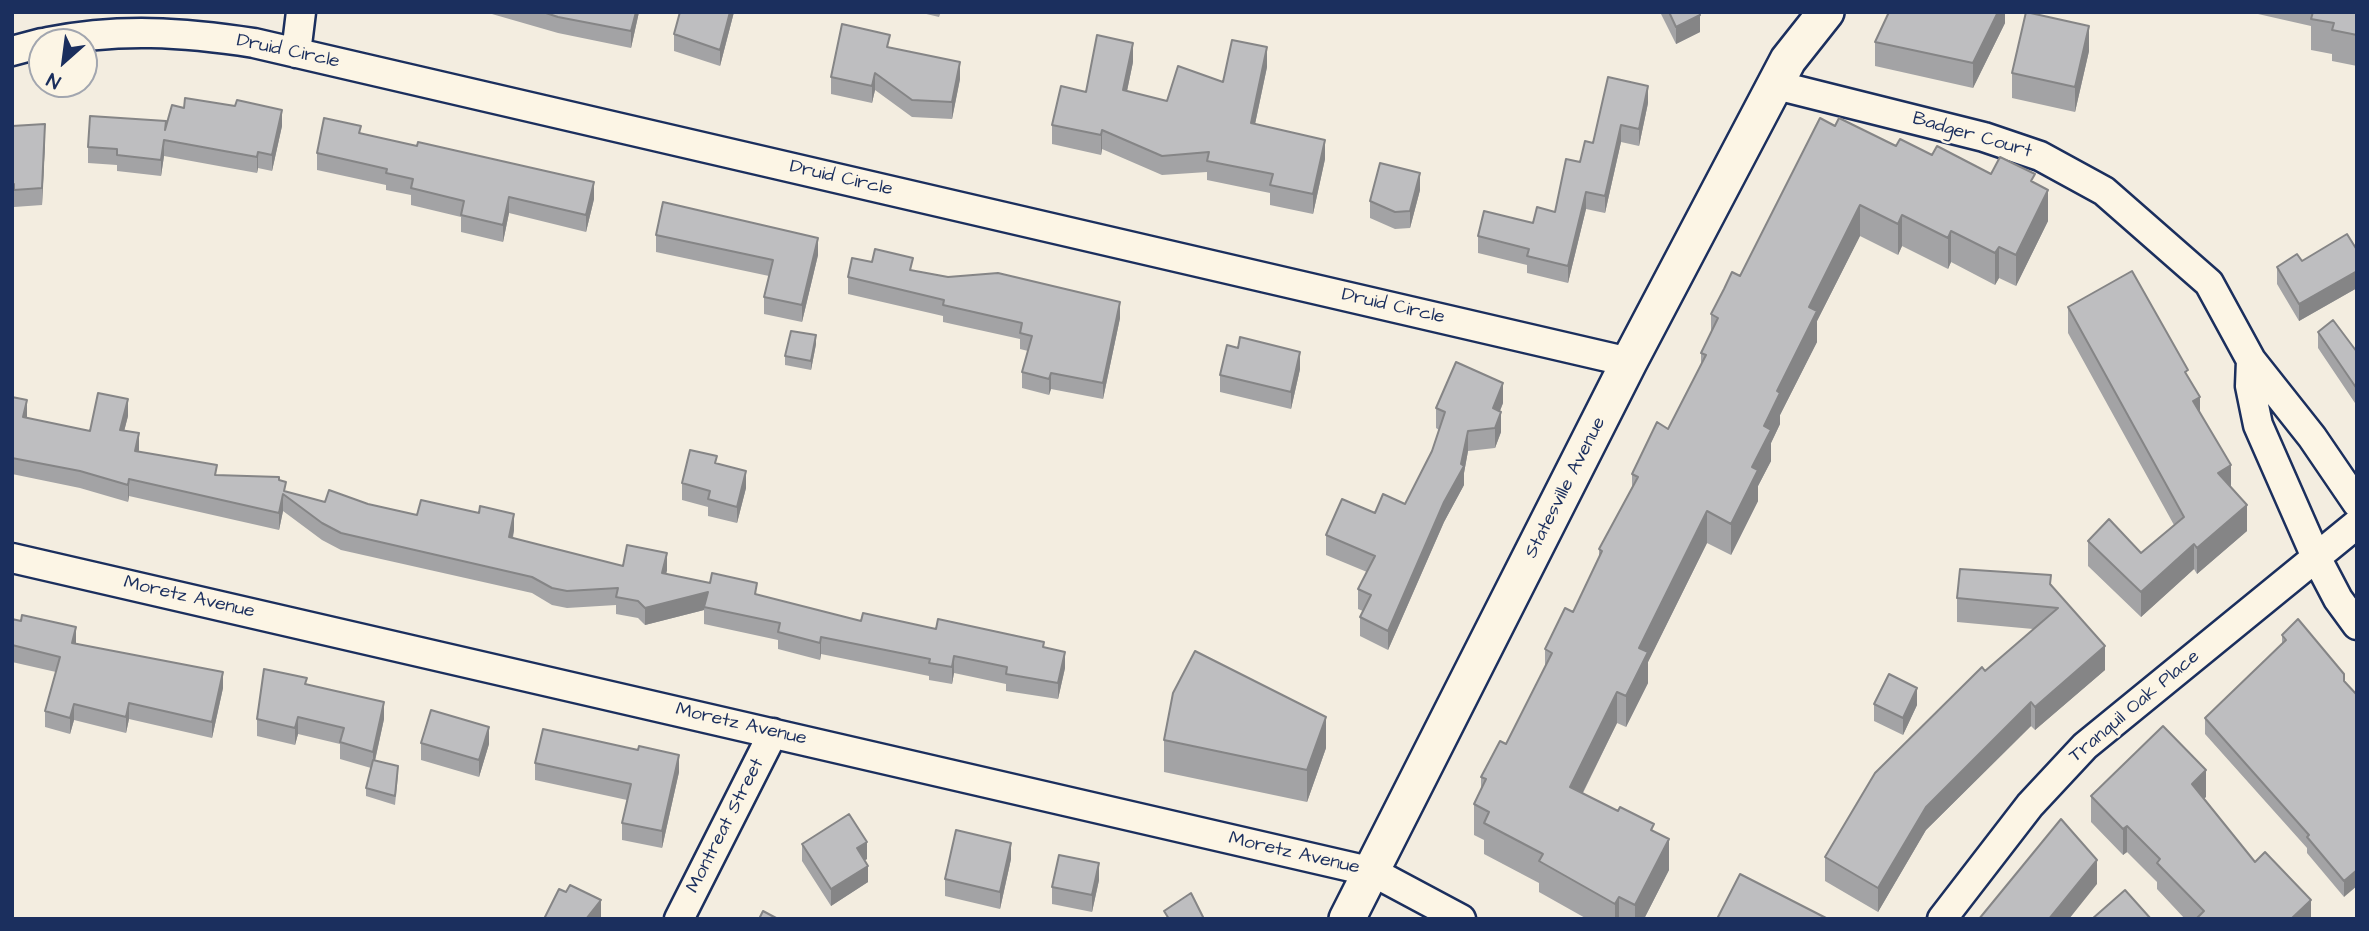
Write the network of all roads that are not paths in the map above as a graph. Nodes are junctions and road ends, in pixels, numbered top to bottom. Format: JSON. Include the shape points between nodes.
{"nodes":[{"id":1,"x":301,"y":12,"type":"edge"},
{"id":2,"x":1796,"y":12,"type":"edge"},
{"id":3,"x":1826,"y":12,"type":"edge"},
{"id":4,"x":98,"y":34,"type":"edge"},
{"id":5,"x":296,"y":53,"type":"junction"},
{"id":6,"x":1782,"y":72,"type":"junction"},
{"id":7,"x":2251,"y":360,"type":"junction"},
{"id":8,"x":1629,"y":362,"type":"junction"},
{"id":9,"x":2357,"y":503,"type":"edge"},
{"id":10,"x":2357,"y":524,"type":"edge"},
{"id":11,"x":2316,"y":557,"type":"junction"},
{"id":12,"x":12,"y":558,"type":"edge"},
{"id":13,"x":2357,"y":625,"type":"edge"},
{"id":14,"x":773,"y":733,"type":"junction"},
{"id":15,"x":1373,"y":872,"type":"junction"},
{"id":16,"x":679,"y":919,"type":"edge"},
{"id":17,"x":1347,"y":919,"type":"edge"},
{"id":18,"x":1461,"y":919,"type":"edge"},
{"id":19,"x":1942,"y":919,"type":"edge"}],
"edges":[{"from":1,"to":5,"type":"street"},
{"from":2,"to":6,"type":"main road","name":"Statesville Avenue"},
{"from":3,"to":6,"type":"main road","name":"Statesville Avenue"},
{"from":4,"to":5,"type":"street","name":"Druid Circle","via":[[189,33]]},
{"from":5,"to":8,"type":"street","name":"Druid Circle"},
{"from":6,"to":7,"type":"street","name":"Badger Court","via":[[2040,156],[2104,191],[2209,284]]},
{"from":6,"to":8,"type":"main road","name":"Statesville Avenue"},
{"from":7,"to":9,"type":"street","name":"Badger Court"},
{"from":7,"to":11,"type":"street","name":"Badger Court","via":[[2250,386],[2258,425]]},
{"from":8,"to":15,"type":"main road","name":"Statesville Avenue"},
{"from":10,"to":11,"type":"street","name":"Tranquil Oak Place"},
{"from":11,"to":13,"type":"street","name":"Badger Court"},
{"from":11,"to":19,"type":"street","name":"Tranquil Oak Place","via":[[2085,746],[2030,805]]},
{"from":12,"to":14,"type":"street","name":"Moretz Avenue"},
{"from":14,"to":15,"type":"street","name":"Moretz Avenue"},
{"from":14,"to":16,"type":"street","name":"Montreat Street"},
{"from":15,"to":17,"type":"main road","name":"Statesville Avenue"},
{"from":15,"to":18,"type":"street","name":"Moretz Avenue"}]}
